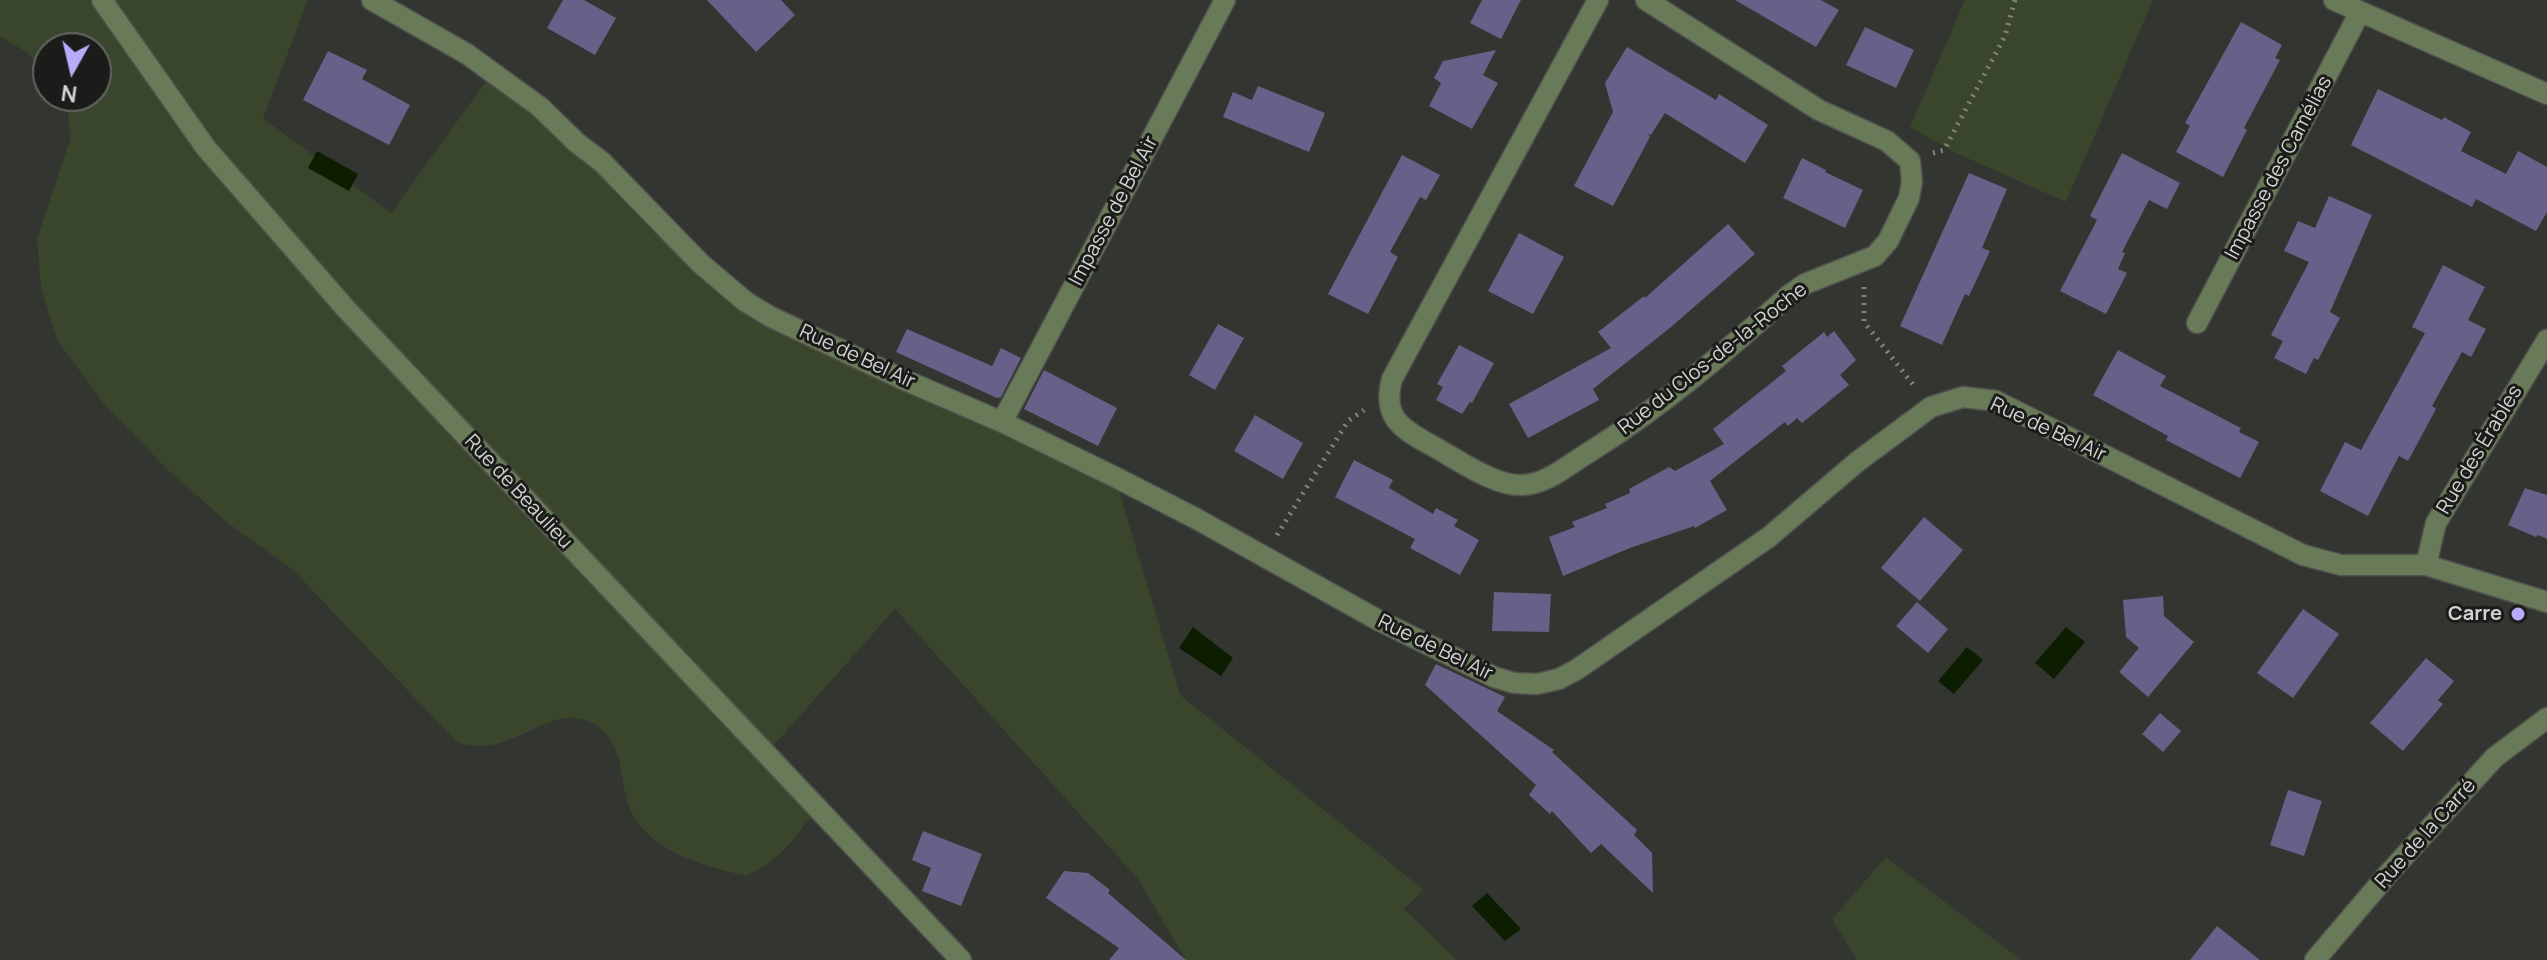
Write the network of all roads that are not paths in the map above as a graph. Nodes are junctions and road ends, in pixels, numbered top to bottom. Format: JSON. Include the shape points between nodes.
{"nodes":[{"id":1,"x":102,"y":0,"type":"edge"},
{"id":2,"x":372,"y":0,"type":"edge"},
{"id":3,"x":1225,"y":0,"type":"edge"},
{"id":4,"x":1598,"y":0,"type":"edge"},
{"id":5,"x":1646,"y":0,"type":"edge"},
{"id":6,"x":2334,"y":0,"type":"edge"},
{"id":7,"x":2360,"y":12,"type":"junction"},
{"id":8,"x":2547,"y":94,"type":"edge"},
{"id":9,"x":2197,"y":323,"type":"dead end"},
{"id":10,"x":2547,"y":340,"type":"edge"},
{"id":11,"x":1002,"y":422,"type":"junction"},
{"id":12,"x":2426,"y":565,"type":"junction"},
{"id":13,"x":2547,"y":602,"type":"edge"},
{"id":14,"x":2547,"y":718,"type":"edge"},
{"id":15,"x":961,"y":960,"type":"edge"},
{"id":16,"x":2315,"y":960,"type":"edge"}],
"edges":[{"from":1,"to":15,"type":"street","name":"Rue de Beaulieu","via":[[206,148],[347,310]]},
{"from":2,"to":11,"type":"street","name":"Rue de Bel Air","via":[[467,54],[540,107],[746,302]]},
{"from":3,"to":11,"type":"street","name":"Impasse de Bel Air"},
{"from":4,"to":5,"type":"street","name":"Rue du Clos-de-la-Roche","via":[[1388,393],[1395,420],[1407,432],[1492,478],[1523,485],[1542,481],[1638,422],[1788,296],[1875,256],[1909,198],[1910,161],[1887,141],[1819,110]]},
{"from":6,"to":7,"type":"street"},
{"from":7,"to":8,"type":"street"},
{"from":7,"to":9,"type":"street","name":"Impasse des Camélias"},
{"from":10,"to":12,"type":"street","name":"Rue des Érables","via":[[2436,523]]},
{"from":11,"to":12,"type":"street","name":"Rue de Bel Air","via":[[1182,511],[1470,667],[1514,683],[1537,684],[1576,670],[1769,537],[1931,407],[1963,397],[1996,401],[2303,555],[2341,565]]},
{"from":12,"to":13,"type":"street","name":"Rue de Bel Air"},
{"from":14,"to":16,"type":"street","name":"Rue de la Carré","via":[[2495,757]]}]}
